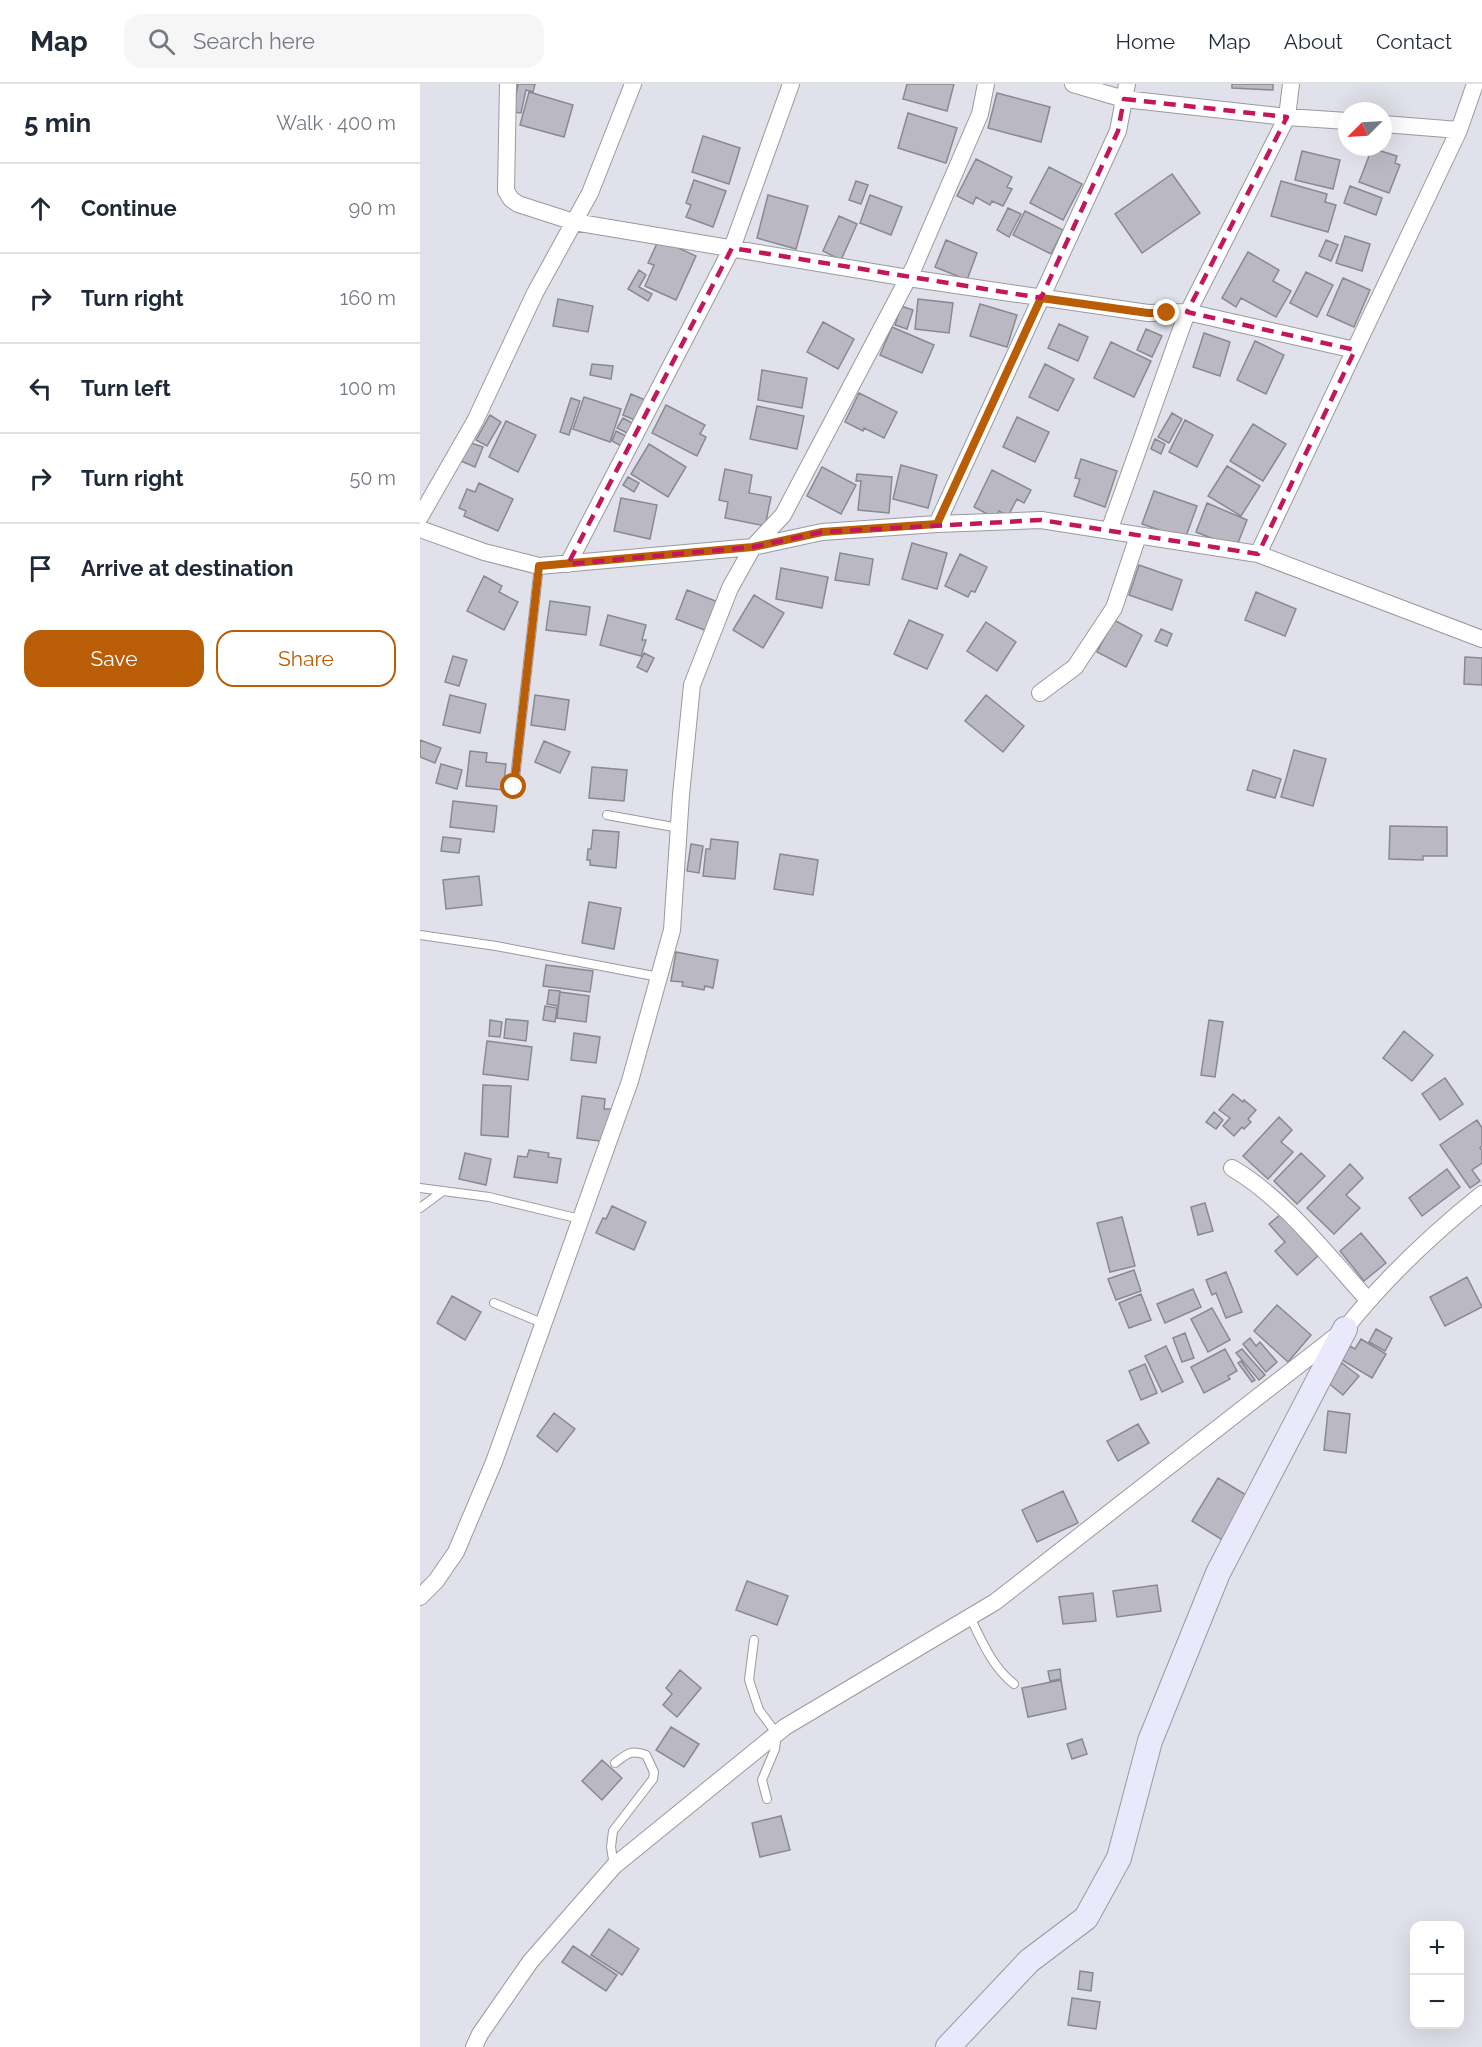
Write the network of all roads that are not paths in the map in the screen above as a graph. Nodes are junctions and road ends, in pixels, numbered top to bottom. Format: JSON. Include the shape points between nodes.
{"nodes":[{"id":1,"x":508,"y":84,"type":"edge"},
{"id":2,"x":633,"y":84,"type":"edge"},
{"id":3,"x":791,"y":84,"type":"edge"},
{"id":4,"x":986,"y":84,"type":"edge"},
{"id":5,"x":1074,"y":84,"type":"edge"},
{"id":6,"x":1291,"y":84,"type":"edge"},
{"id":7,"x":1474,"y":84,"type":"edge"},
{"id":8,"x":1126,"y":91,"type":"edge"},
{"id":9,"x":1287,"y":117,"type":"junction"},
{"id":10,"x":1338,"y":120,"type":"edge"},
{"id":11,"x":1392,"y":125,"type":"edge"},
{"id":12,"x":1459,"y":130,"type":"junction"},
{"id":13,"x":574,"y":222,"type":"junction"},
{"id":14,"x":732,"y":248,"type":"junction"},
{"id":15,"x":908,"y":278,"type":"junction"},
{"id":16,"x":1041,"y":298,"type":"junction"},
{"id":17,"x":1187,"y":312,"type":"junction"},
{"id":18,"x":1354,"y":351,"type":"junction"},
{"id":19,"x":420,"y":517,"type":"edge"},
{"id":20,"x":937,"y":524,"type":"junction"},
{"id":21,"x":420,"y":529,"type":"edge"},
{"id":22,"x":1109,"y":531,"type":"junction"},
{"id":23,"x":1138,"y":536,"type":"junction"},
{"id":24,"x":753,"y":547,"type":"junction"},
{"id":25,"x":1258,"y":554,"type":"junction"},
{"id":26,"x":568,"y":564,"type":"junction"},
{"id":27,"x":539,"y":566,"type":"junction"},
{"id":28,"x":1482,"y":639,"type":"edge"},
{"id":29,"x":1040,"y":693,"type":"dead end"},
{"id":30,"x":514,"y":787,"type":"dead end"},
{"id":31,"x":607,"y":815,"type":"dead end"},
{"id":32,"x":679,"y":828,"type":"junction"},
{"id":33,"x":420,"y":935,"type":"edge"},
{"id":34,"x":659,"y":977,"type":"junction"},
{"id":35,"x":1232,"y":1168,"type":"dead end"},
{"id":36,"x":420,"y":1188,"type":"edge"},
{"id":37,"x":443,"y":1191,"type":"junction"},
{"id":38,"x":1482,"y":1194,"type":"edge"},
{"id":39,"x":420,"y":1208,"type":"edge"},
{"id":40,"x":580,"y":1219,"type":"junction"},
{"id":41,"x":1368,"y":1300,"type":"junction"},
{"id":42,"x":494,"y":1303,"type":"dead end"},
{"id":43,"x":542,"y":1323,"type":"junction"},
{"id":44,"x":1346,"y":1329,"type":"junction"},
{"id":45,"x":420,"y":1597,"type":"edge"},
{"id":46,"x":970,"y":1617,"type":"junction"},
{"id":47,"x":754,"y":1640,"type":"dead end"},
{"id":48,"x":1014,"y":1684,"type":"dead end"},
{"id":49,"x":777,"y":1734,"type":"junction"},
{"id":50,"x":615,"y":1763,"type":"dead end"},
{"id":51,"x":767,"y":1799,"type":"dead end"},
{"id":52,"x":614,"y":1866,"type":"junction"},
{"id":53,"x":474,"y":2047,"type":"edge"},
{"id":54,"x":948,"y":2047,"type":"edge"}],
"edges":[{"from":1,"to":13,"type":"street","via":[[506,191],[518,204]]},
{"from":2,"to":13,"type":"street","via":[[590,193]]},
{"from":3,"to":14,"type":"street"},
{"from":4,"to":15,"type":"street","via":[[980,114]]},
{"from":5,"to":8,"type":"street"},
{"from":6,"to":9,"type":"street"},
{"from":7,"to":12,"type":"street"},
{"from":8,"to":9,"type":"street"},
{"from":8,"to":16,"type":"street","via":[[1118,131]]},
{"from":9,"to":10,"type":"street"},
{"from":9,"to":17,"type":"street"},
{"from":11,"to":12,"type":"street"},
{"from":12,"to":18,"type":"street"},
{"from":13,"to":14,"type":"street"},
{"from":13,"to":19,"type":"street","via":[[535,293],[476,421]]},
{"from":14,"to":15,"type":"street"},
{"from":14,"to":26,"type":"street"},
{"from":15,"to":16,"type":"street"},
{"from":15,"to":24,"type":"street","via":[[783,515]]},
{"from":16,"to":17,"type":"street","via":[[1148,313]]},
{"from":16,"to":20,"type":"street"},
{"from":17,"to":18,"type":"street"},
{"from":17,"to":22,"type":"street"},
{"from":18,"to":25,"type":"street"},
{"from":20,"to":22,"type":"street","via":[[1041,520]]},
{"from":20,"to":24,"type":"street","via":[[822,532]]},
{"from":21,"to":27,"type":"street"},
{"from":22,"to":23,"type":"street"},
{"from":23,"to":25,"type":"street"},
{"from":23,"to":29,"type":"street","via":[[1114,608],[1075,667]]},
{"from":24,"to":26,"type":"street"},
{"from":24,"to":32,"type":"street","via":[[730,588],[692,685]]},
{"from":25,"to":28,"type":"street"},
{"from":26,"to":27,"type":"street"},
{"from":27,"to":30,"type":"lane"},
{"from":31,"to":32,"type":"lane"},
{"from":32,"to":34,"type":"street","via":[[672,930]]},
{"from":33,"to":34,"type":"lane"},
{"from":34,"to":40,"type":"street","via":[[630,1081]]},
{"from":35,"to":41,"type":"street","via":[[1292,1217]]},
{"from":36,"to":37,"type":"lane"},
{"from":37,"to":39,"type":"lane"},
{"from":37,"to":40,"type":"lane","via":[[489,1197]]},
{"from":38,"to":41,"type":"street","via":[[1435,1232]]},
{"from":40,"to":43,"type":"street"},
{"from":41,"to":44,"type":"street"},
{"from":42,"to":43,"type":"lane"},
{"from":43,"to":45,"type":"street","via":[[494,1462],[456,1552]]},
{"from":44,"to":46,"type":"street","via":[[995,1602]]},
{"from":44,"to":54,"type":"street","via":[[1218,1573],[1150,1741],[1119,1858],[1086,1918],[1029,1961]]},
{"from":46,"to":48,"type":"lane","via":[[992,1659]]},
{"from":46,"to":49,"type":"street"},
{"from":47,"to":49,"type":"lane","via":[[749,1680],[759,1710]]},
{"from":49,"to":51,"type":"lane","via":[[762,1780]]},
{"from":49,"to":52,"type":"street"},
{"from":50,"to":52,"type":"lane","via":[[627,1753],[637,1751],[646,1755],[654,1772],[613,1831]]},
{"from":52,"to":53,"type":"street","via":[[530,1962]]}]}
